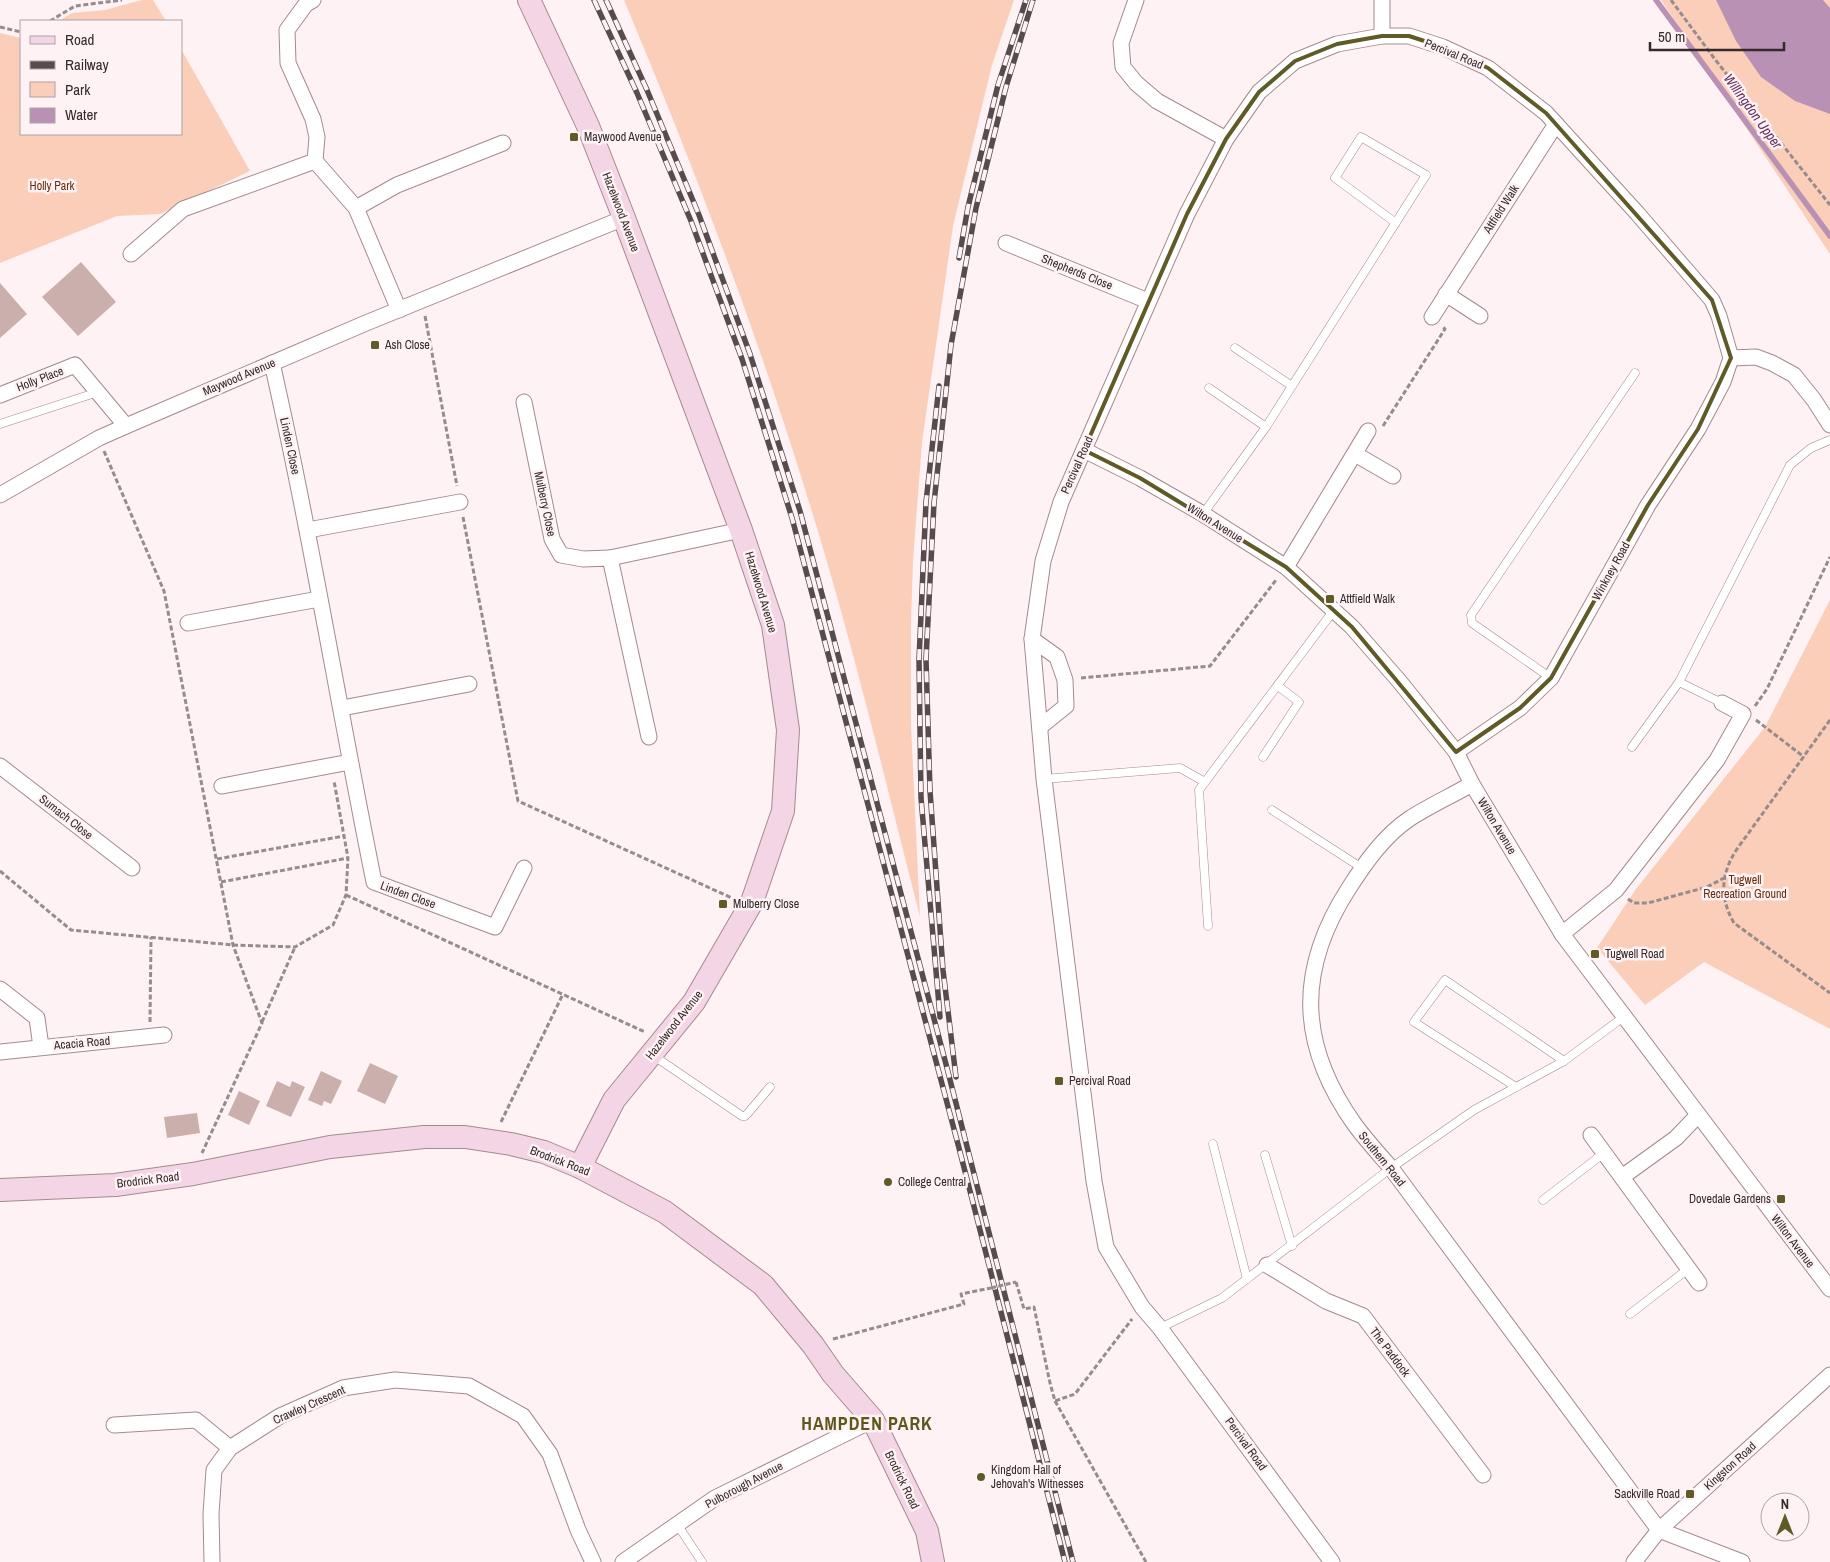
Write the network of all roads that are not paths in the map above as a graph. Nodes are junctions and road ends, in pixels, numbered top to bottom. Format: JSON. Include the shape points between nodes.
{"nodes":[{"id":1,"x":313,"y":0,"type":"edge"},
{"id":2,"x":529,"y":0,"type":"edge"},
{"id":3,"x":1136,"y":0,"type":"edge"},
{"id":4,"x":1382,"y":0,"type":"edge"},
{"id":5,"x":1382,"y":36,"type":"junction"},
{"id":6,"x":1556,"y":124,"type":"junction"},
{"id":7,"x":1226,"y":139,"type":"junction"},
{"id":8,"x":503,"y":143,"type":"dead end"},
{"id":9,"x":315,"y":162,"type":"junction"},
{"id":10,"x":356,"y":208,"type":"junction"},
{"id":11,"x":624,"y":218,"type":"junction"},
{"id":12,"x":1396,"y":223,"type":"junction"},
{"id":13,"x":1006,"y":243,"type":"dead end"},
{"id":14,"x":131,"y":254,"type":"dead end"},
{"id":15,"x":1446,"y":294,"type":"junction"},
{"id":16,"x":1148,"y":301,"type":"junction"},
{"id":17,"x":399,"y":310,"type":"junction"},
{"id":18,"x":1480,"y":316,"type":"dead end"},
{"id":19,"x":1432,"y":317,"type":"road end"},
{"id":20,"x":1235,"y":348,"type":"dead end"},
{"id":21,"x":1730,"y":358,"type":"junction"},
{"id":22,"x":272,"y":363,"type":"junction"},
{"id":23,"x":1635,"y":373,"type":"dead end"},
{"id":24,"x":1292,"y":386,"type":"junction"},
{"id":25,"x":1209,"y":388,"type":"dead end"},
{"id":26,"x":98,"y":392,"type":"junction"},
{"id":27,"x":0,"y":395,"type":"edge"},
{"id":28,"x":524,"y":402,"type":"dead end"},
{"id":29,"x":0,"y":424,"type":"edge"},
{"id":30,"x":1830,"y":425,"type":"edge"},
{"id":31,"x":126,"y":426,"type":"junction"},
{"id":32,"x":1266,"y":427,"type":"junction"},
{"id":33,"x":1368,"y":431,"type":"road end"},
{"id":34,"x":1830,"y":440,"type":"edge"},
{"id":35,"x":1084,"y":450,"type":"junction"},
{"id":36,"x":1355,"y":454,"type":"junction"},
{"id":37,"x":1393,"y":476,"type":"dead end"},
{"id":38,"x":0,"y":495,"type":"edge"},
{"id":39,"x":460,"y":502,"type":"road end"},
{"id":40,"x":1203,"y":514,"type":"junction"},
{"id":41,"x":308,"y":530,"type":"junction"},
{"id":42,"x":741,"y":530,"type":"junction"},
{"id":43,"x":610,"y":558,"type":"junction"},
{"id":44,"x":1286,"y":567,"type":"junction"},
{"id":45,"x":319,"y":599,"type":"junction"},
{"id":46,"x":1334,"y":610,"type":"junction"},
{"id":47,"x":188,"y":623,"type":"dead end"},
{"id":48,"x":1032,"y":639,"type":"junction"},
{"id":49,"x":1551,"y":678,"type":"junction"},
{"id":50,"x":1679,"y":682,"type":"junction"},
{"id":51,"x":469,"y":684,"type":"dead end"},
{"id":52,"x":1278,"y":686,"type":"junction"},
{"id":53,"x":1722,"y":703,"type":"joint"},
{"id":54,"x":342,"y":708,"type":"junction"},
{"id":55,"x":1040,"y":727,"type":"junction"},
{"id":56,"x":648,"y":737,"type":"dead end"},
{"id":57,"x":1632,"y":747,"type":"dead end"},
{"id":58,"x":1456,"y":752,"type":"junction"},
{"id":59,"x":1263,"y":757,"type":"dead end"},
{"id":60,"x":350,"y":762,"type":"junction"},
{"id":61,"x":0,"y":766,"type":"edge"},
{"id":62,"x":1044,"y":779,"type":"junction"},
{"id":63,"x":1205,"y":782,"type":"junction"},
{"id":64,"x":1472,"y":784,"type":"junction"},
{"id":65,"x":222,"y":786,"type":"dead end"},
{"id":66,"x":1272,"y":810,"type":"dead end"},
{"id":67,"x":132,"y":868,"type":"dead end"},
{"id":68,"x":524,"y":868,"type":"dead end"},
{"id":69,"x":1362,"y":868,"type":"junction"},
{"id":70,"x":1208,"y":926,"type":"dead end"},
{"id":71,"x":1562,"y":934,"type":"junction"},
{"id":72,"x":0,"y":989,"type":"edge"},
{"id":73,"x":1625,"y":1016,"type":"junction"},
{"id":74,"x":157,"y":1036,"type":"road end"},
{"id":75,"x":41,"y":1047,"type":"junction"},
{"id":76,"x":658,"y":1047,"type":"junction"},
{"id":77,"x":0,"y":1052,"type":"edge"},
{"id":78,"x":1564,"y":1061,"type":"junction"},
{"id":79,"x":770,"y":1087,"type":"dead end"},
{"id":80,"x":1516,"y":1087,"type":"junction"},
{"id":81,"x":1698,"y":1115,"type":"junction"},
{"id":82,"x":1590,"y":1135,"type":"dead end"},
{"id":83,"x":1213,"y":1144,"type":"dead end"},
{"id":84,"x":1604,"y":1153,"type":"junction"},
{"id":85,"x":1265,"y":1155,"type":"dead end"},
{"id":86,"x":580,"y":1167,"type":"junction"},
{"id":87,"x":1391,"y":1168,"type":"junction"},
{"id":88,"x":1622,"y":1177,"type":"junction"},
{"id":89,"x":0,"y":1190,"type":"edge"},
{"id":90,"x":1543,"y":1200,"type":"dead end"},
{"id":91,"x":1292,"y":1246,"type":"junction"},
{"id":92,"x":1267,"y":1265,"type":"junction"},
{"id":93,"x":1688,"y":1268,"type":"junction"},
{"id":94,"x":1247,"y":1279,"type":"junction"},
{"id":95,"x":1699,"y":1282,"type":"dead end"},
{"id":96,"x":1830,"y":1289,"type":"edge"},
{"id":97,"x":1630,"y":1314,"type":"dead end"},
{"id":98,"x":1160,"y":1328,"type":"junction"},
{"id":99,"x":1830,"y":1375,"type":"edge"},
{"id":100,"x":873,"y":1420,"type":"junction"},
{"id":101,"x":114,"y":1425,"type":"dead end"},
{"id":102,"x":230,"y":1448,"type":"junction"},
{"id":103,"x":1483,"y":1475,"type":"dead end"},
{"id":104,"x":677,"y":1524,"type":"junction"},
{"id":105,"x":1659,"y":1530,"type":"junction"},
{"id":106,"x":212,"y":1562,"type":"edge"},
{"id":107,"x":592,"y":1562,"type":"edge"},
{"id":108,"x":623,"y":1562,"type":"edge"},
{"id":109,"x":702,"y":1562,"type":"edge"},
{"id":110,"x":933,"y":1562,"type":"edge"},
{"id":111,"x":1332,"y":1562,"type":"edge"},
{"id":112,"x":1634,"y":1562,"type":"edge"},
{"id":113,"x":1742,"y":1562,"type":"edge"}],
"edges":[{"from":1,"to":9,"type":"street","via":[[306,4],[287,30],[288,62],[313,119],[317,137]]},
{"from":2,"to":11,"type":"street","name":"Hazelwood Avenue","via":[[588,126]]},
{"from":3,"to":7,"type":"street","via":[[1121,43],[1123,67],[1157,101]]},
{"from":4,"to":5,"type":"street"},
{"from":5,"to":6,"type":"street","name":"Percival Road","via":[[1409,36],[1443,47],[1488,68]]},
{"from":5,"to":7,"type":"street","name":"Percival Road","via":[[1337,44],[1296,61],[1259,92]]},
{"from":6,"to":15,"type":"street","name":"Attfield Walk"},
{"from":6,"to":21,"type":"street","name":"Percival Road","via":[[1712,300]]},
{"from":7,"to":16,"type":"street","name":"Percival Road","via":[[1187,214]]},
{"from":8,"to":10,"type":"street","via":[[397,185]]},
{"from":9,"to":10,"type":"street"},
{"from":9,"to":14,"type":"street","via":[[183,209]]},
{"from":10,"to":17,"type":"street"},
{"from":11,"to":17,"type":"street","name":"Maywood Avenue"},
{"from":11,"to":42,"type":"street","name":"Hazelwood Avenue"},
{"from":12,"to":12,"type":"lane","via":[[1426,175],[1361,137],[1335,178]]},
{"from":12,"to":24,"type":"lane"},
{"from":13,"to":16,"type":"street","name":"Shepherds Close"},
{"from":15,"to":18,"type":"street"},
{"from":15,"to":19,"type":"street","name":"Attfield Walk"},
{"from":16,"to":35,"type":"street","name":"Percival Road"},
{"from":17,"to":22,"type":"street","name":"Maywood Avenue"},
{"from":20,"to":24,"type":"lane"},
{"from":21,"to":30,"type":"street","via":[[1756,357],[1794,375]]},
{"from":21,"to":49,"type":"street","name":"Winkney Road","via":[[1723,382],[1698,429],[1648,505]]},
{"from":22,"to":31,"type":"street","name":"Maywood Avenue"},
{"from":22,"to":41,"type":"street","name":"Linden Close"},
{"from":23,"to":49,"type":"lane","via":[[1471,615],[1472,623]]},
{"from":24,"to":32,"type":"lane"},
{"from":25,"to":32,"type":"lane"},
{"from":26,"to":27,"type":"street","name":"Holly Place","via":[[75,365]]},
{"from":26,"to":29,"type":"lane"},
{"from":26,"to":31,"type":"street","name":"Holly Place"},
{"from":28,"to":43,"type":"street","name":"Mulberry Close","via":[[552,540],[561,555],[583,559]]},
{"from":31,"to":38,"type":"street","name":"Maywood Avenue"},
{"from":32,"to":40,"type":"lane"},
{"from":33,"to":36,"type":"street"},
{"from":34,"to":50,"type":"lane","via":[[1811,448],[1790,465]]},
{"from":35,"to":40,"type":"street","name":"Wilton Avenue"},
{"from":35,"to":48,"type":"street","name":"Percival Road","via":[[1061,502],[1043,561]]},
{"from":36,"to":37,"type":"street"},
{"from":36,"to":44,"type":"street"},
{"from":39,"to":41,"type":"street"},
{"from":40,"to":44,"type":"street","name":"Wilton Avenue"},
{"from":41,"to":45,"type":"street","name":"Linden Close"},
{"from":42,"to":43,"type":"street","name":"Mulberry Close"},
{"from":42,"to":76,"type":"street","name":"Hazelwood Avenue","via":[[774,625],[788,730],[783,811],[750,907],[694,1002]]},
{"from":43,"to":56,"type":"street"},
{"from":44,"to":46,"type":"street","name":"Wilton Avenue"},
{"from":45,"to":47,"type":"street"},
{"from":45,"to":54,"type":"street","name":"Linden Close"},
{"from":46,"to":52,"type":"lane"},
{"from":46,"to":58,"type":"street","name":"Wilton Avenue","via":[[1400,682]]},
{"from":48,"to":55,"type":"street","name":"Percival Road"},
{"from":48,"to":55,"type":"street","via":[[1057,657],[1065,680],[1066,706]]},
{"from":49,"to":58,"type":"street","name":"Winkney Road","via":[[1520,708]]},
{"from":50,"to":53,"type":"lane"},
{"from":50,"to":57,"type":"lane"},
{"from":51,"to":54,"type":"street"},
{"from":52,"to":59,"type":"lane","via":[[1299,702]]},
{"from":52,"to":63,"type":"lane"},
{"from":53,"to":71,"type":"street","via":[[1746,715],[1717,760],[1616,890]]},
{"from":54,"to":60,"type":"street","name":"Linden Close"},
{"from":55,"to":62,"type":"street","name":"Percival Road"},
{"from":58,"to":64,"type":"street","name":"Wilton Avenue"},
{"from":60,"to":65,"type":"street"},
{"from":60,"to":68,"type":"street","name":"Linden Close","via":[[374,882],[495,927]]},
{"from":61,"to":67,"type":"street","name":"Sumach Close"},
{"from":62,"to":63,"type":"lane","via":[[1180,768]]},
{"from":62,"to":98,"type":"street","name":"Percival Road","via":[[1094,1181],[1106,1247],[1142,1306]]},
{"from":63,"to":70,"type":"lane","via":[[1199,790]]},
{"from":64,"to":69,"type":"street","name":"Southern Road","via":[[1408,820]]},
{"from":64,"to":71,"type":"street","name":"Wilton Avenue"},
{"from":66,"to":69,"type":"lane"},
{"from":69,"to":87,"type":"street","name":"Southern Road","via":[[1339,904],[1317,957],[1311,981],[1311,1030],[1334,1091],[1355,1125]]},
{"from":71,"to":73,"type":"street","name":"Wilton Avenue"},
{"from":72,"to":75,"type":"street","via":[[36,1018]]},
{"from":73,"to":78,"type":"lane"},
{"from":73,"to":81,"type":"street","name":"Wilton Avenue"},
{"from":74,"to":75,"type":"street","name":"Acacia Road"},
{"from":75,"to":77,"type":"street","name":"Acacia Road"},
{"from":76,"to":79,"type":"lane","via":[[742,1116]]},
{"from":76,"to":86,"type":"street","name":"Hazelwood Avenue","via":[[614,1100]]},
{"from":78,"to":80,"type":"lane"},
{"from":78,"to":80,"type":"lane","via":[[1445,980],[1414,1022]]},
{"from":80,"to":87,"type":"lane","via":[[1474,1110]]},
{"from":81,"to":88,"type":"street","via":[[1676,1138]]},
{"from":81,"to":96,"type":"street","name":"Wilton Avenue"},
{"from":82,"to":84,"type":"street"},
{"from":83,"to":94,"type":"lane"},
{"from":84,"to":88,"type":"street"},
{"from":84,"to":90,"type":"lane"},
{"from":85,"to":91,"type":"lane"},
{"from":86,"to":89,"type":"street","name":"Brodrick Road","via":[[544,1152],[492,1141],[424,1137],[330,1147],[193,1174],[115,1185]]},
{"from":86,"to":100,"type":"street","name":"Brodrick Road","via":[[665,1212],[764,1285]]},
{"from":87,"to":91,"type":"lane"},
{"from":87,"to":105,"type":"street","name":"Southern Road"},
{"from":88,"to":93,"type":"street"},
{"from":91,"to":92,"type":"lane"},
{"from":92,"to":94,"type":"lane"},
{"from":92,"to":103,"type":"street","name":"The Paddock","via":[[1326,1301],[1363,1316]]},
{"from":93,"to":95,"type":"street"},
{"from":93,"to":97,"type":"lane"},
{"from":94,"to":98,"type":"lane","via":[[1222,1298]]},
{"from":98,"to":111,"type":"street","name":"Percival Road"},
{"from":99,"to":105,"type":"street","name":"Kingston Road"},
{"from":100,"to":104,"type":"street","name":"Pulborough Avenue","via":[[715,1498]]},
{"from":100,"to":110,"type":"street","name":"Brodrick Road","via":[[927,1531]]},
{"from":101,"to":102,"type":"street","via":[[196,1420]]},
{"from":102,"to":106,"type":"street","name":"Crawley Crescent","via":[[214,1470]]},
{"from":102,"to":107,"type":"street","name":"Crawley Crescent","via":[[280,1416],[343,1388],[395,1380],[469,1386],[523,1416],[550,1454]]},
{"from":104,"to":108,"type":"street","name":"Pulborough Avenue"},
{"from":104,"to":109,"type":"lane"},
{"from":105,"to":112,"type":"street","name":"Kingston Road"},
{"from":105,"to":113,"type":"street"}]}
